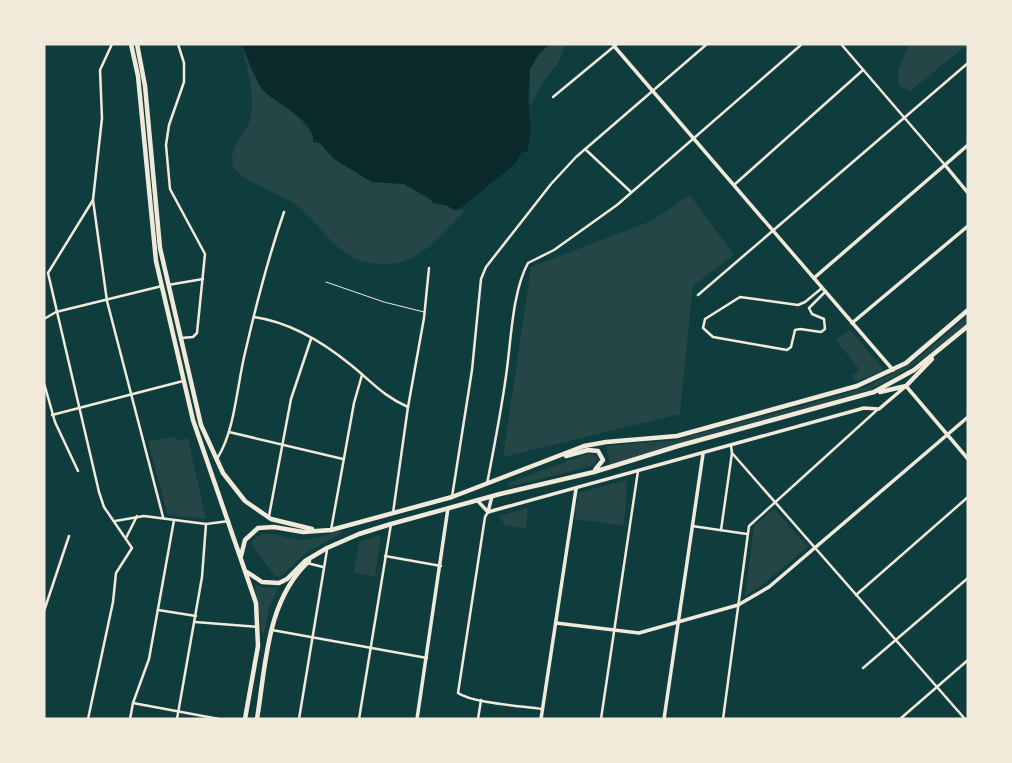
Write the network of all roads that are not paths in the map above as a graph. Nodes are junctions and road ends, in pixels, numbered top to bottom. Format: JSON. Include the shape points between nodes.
{"nodes":[{"id":1,"x":112,"y":44,"type":"edge"},
{"id":2,"x":131,"y":44,"type":"edge"},
{"id":3,"x":137,"y":44,"type":"edge"},
{"id":4,"x":178,"y":44,"type":"edge"},
{"id":5,"x":707,"y":44,"type":"edge"},
{"id":6,"x":803,"y":44,"type":"edge"},
{"id":7,"x":841,"y":44,"type":"edge"},
{"id":8,"x":616,"y":45,"type":"edge"},
{"id":9,"x":968,"y":63,"type":"edge"},
{"id":10,"x":863,"y":70,"type":"junction"},
{"id":11,"x":652,"y":90,"type":"junction"},
{"id":12,"x":553,"y":97,"type":"dead end"},
{"id":13,"x":905,"y":118,"type":"junction"},
{"id":14,"x":693,"y":138,"type":"junction"},
{"id":15,"x":968,"y":145,"type":"edge"},
{"id":16,"x":585,"y":149,"type":"junction"},
{"id":17,"x":945,"y":165,"type":"junction"},
{"id":18,"x":734,"y":185,"type":"junction"},
{"id":19,"x":631,"y":192,"type":"junction"},
{"id":20,"x":968,"y":192,"type":"edge"},
{"id":21,"x":93,"y":200,"type":"junction"},
{"id":22,"x":284,"y":212,"type":"dead end"},
{"id":23,"x":968,"y":226,"type":"edge"},
{"id":24,"x":773,"y":231,"type":"junction"},
{"id":25,"x":44,"y":264,"type":"edge"},
{"id":26,"x":50,"y":268,"type":"junction"},
{"id":27,"x":429,"y":268,"type":"dead end"},
{"id":28,"x":814,"y":278,"type":"junction"},
{"id":29,"x":203,"y":279,"type":"junction"},
{"id":30,"x":326,"y":282,"type":"dead end"},
{"id":31,"x":165,"y":286,"type":"junction"},
{"id":32,"x":823,"y":289,"type":"junction"},
{"id":33,"x":698,"y":295,"type":"dead end"},
{"id":34,"x":107,"y":301,"type":"junction"},
{"id":35,"x":968,"y":310,"type":"edge"},
{"id":36,"x":57,"y":312,"type":"junction"},
{"id":37,"x":425,"y":313,"type":"junction"},
{"id":38,"x":254,"y":317,"type":"junction"},
{"id":39,"x":44,"y":319,"type":"edge"},
{"id":40,"x":852,"y":323,"type":"junction"},
{"id":41,"x":968,"y":326,"type":"edge"},
{"id":42,"x":181,"y":338,"type":"junction"},
{"id":43,"x":311,"y":339,"type":"junction"},
{"id":44,"x":934,"y":355,"type":"junction"},
{"id":45,"x":893,"y":370,"type":"junction"},
{"id":46,"x":362,"y":375,"type":"junction"},
{"id":47,"x":183,"y":382,"type":"junction"},
{"id":48,"x":44,"y":383,"type":"edge"},
{"id":49,"x":906,"y":386,"type":"junction"},
{"id":50,"x":130,"y":396,"type":"junction"},
{"id":51,"x":864,"y":396,"type":"junction"},
{"id":52,"x":408,"y":407,"type":"junction"},
{"id":53,"x":80,"y":409,"type":"junction"},
{"id":54,"x":879,"y":409,"type":"junction"},
{"id":55,"x":52,"y":415,"type":"junction"},
{"id":56,"x":968,"y":417,"type":"edge"},
{"id":57,"x":229,"y":432,"type":"junction"},
{"id":58,"x":947,"y":435,"type":"junction"},
{"id":59,"x":282,"y":445,"type":"junction"},
{"id":60,"x":730,"y":446,"type":"junction"},
{"id":61,"x":732,"y":453,"type":"junction"},
{"id":62,"x":703,"y":454,"type":"junction"},
{"id":63,"x":343,"y":459,"type":"junction"},
{"id":64,"x":968,"y":459,"type":"edge"},
{"id":65,"x":216,"y":460,"type":"junction"},
{"id":66,"x":545,"y":463,"type":"junction"},
{"id":67,"x":78,"y":471,"type":"dead end"},
{"id":68,"x":638,"y":471,"type":"junction"},
{"id":69,"x":588,"y":474,"type":"junction"},
{"id":70,"x":487,"y":484,"type":"junction"},
{"id":71,"x":576,"y":488,"type":"junction"},
{"id":72,"x":492,"y":496,"type":"junction"},
{"id":73,"x":452,"y":497,"type":"junction"},
{"id":74,"x":968,"y":497,"type":"edge"},
{"id":75,"x":477,"y":500,"type":"junction"},
{"id":76,"x":775,"y":502,"type":"junction"},
{"id":77,"x":448,"y":508,"type":"junction"},
{"id":78,"x":488,"y":512,"type":"junction"},
{"id":79,"x":393,"y":513,"type":"junction"},
{"id":80,"x":137,"y":516,"type":"junction"},
{"id":81,"x":163,"y":517,"type":"junction"},
{"id":82,"x":268,"y":518,"type":"junction"},
{"id":83,"x":174,"y":520,"type":"junction"},
{"id":84,"x":113,"y":521,"type":"junction"},
{"id":85,"x":229,"y":521,"type":"junction"},
{"id":86,"x":206,"y":524,"type":"junction"},
{"id":87,"x":391,"y":524,"type":"junction"},
{"id":88,"x":692,"y":526,"type":"junction"},
{"id":89,"x":331,"y":530,"type":"junction"},
{"id":90,"x":721,"y":530,"type":"junction"},
{"id":91,"x":323,"y":531,"type":"junction"},
{"id":92,"x":747,"y":534,"type":"junction"},
{"id":93,"x":69,"y":536,"type":"dead end"},
{"id":94,"x":126,"y":538,"type":"junction"},
{"id":95,"x":327,"y":548,"type":"junction"},
{"id":96,"x":815,"y":548,"type":"junction"},
{"id":97,"x":242,"y":556,"type":"junction"},
{"id":98,"x":385,"y":556,"type":"junction"},
{"id":99,"x":307,"y":563,"type":"junction"},
{"id":100,"x":441,"y":566,"type":"junction"},
{"id":101,"x":323,"y":567,"type":"junction"},
{"id":102,"x":247,"y":572,"type":"junction"},
{"id":103,"x":968,"y":578,"type":"edge"},
{"id":104,"x":856,"y":595,"type":"junction"},
{"id":105,"x":738,"y":605,"type":"junction"},
{"id":106,"x":158,"y":610,"type":"junction"},
{"id":107,"x":44,"y":611,"type":"edge"},
{"id":108,"x":196,"y":616,"type":"junction"},
{"id":109,"x":195,"y":622,"type":"junction"},
{"id":110,"x":678,"y":622,"type":"junction"},
{"id":111,"x":556,"y":623,"type":"junction"},
{"id":112,"x":259,"y":627,"type":"junction"},
{"id":113,"x":272,"y":629,"type":"junction"},
{"id":114,"x":614,"y":632,"type":"junction"},
{"id":115,"x":312,"y":637,"type":"junction"},
{"id":116,"x":896,"y":641,"type":"junction"},
{"id":117,"x":370,"y":648,"type":"junction"},
{"id":118,"x":426,"y":658,"type":"junction"},
{"id":119,"x":968,"y":660,"type":"edge"},
{"id":120,"x":863,"y":668,"type":"dead end"},
{"id":121,"x":937,"y":687,"type":"junction"},
{"id":122,"x":481,"y":700,"type":"junction"},
{"id":123,"x":133,"y":704,"type":"junction"},
{"id":124,"x":542,"y":709,"type":"junction"},
{"id":125,"x":178,"y":713,"type":"junction"},
{"id":126,"x":88,"y":719,"type":"edge"},
{"id":127,"x":130,"y":719,"type":"edge"},
{"id":128,"x":177,"y":719,"type":"edge"},
{"id":129,"x":219,"y":719,"type":"edge"},
{"id":130,"x":246,"y":719,"type":"edge"},
{"id":131,"x":257,"y":719,"type":"edge"},
{"id":132,"x":299,"y":719,"type":"edge"},
{"id":133,"x":359,"y":719,"type":"edge"},
{"id":134,"x":417,"y":719,"type":"edge"},
{"id":135,"x":478,"y":719,"type":"edge"},
{"id":136,"x":541,"y":719,"type":"edge"},
{"id":137,"x":601,"y":719,"type":"edge"},
{"id":138,"x":664,"y":719,"type":"edge"},
{"id":139,"x":723,"y":719,"type":"edge"},
{"id":140,"x":900,"y":719,"type":"edge"},
{"id":141,"x":965,"y":719,"type":"edge"}],
"edges":[{"from":1,"to":21,"type":"street","via":[[100,70],[102,118]]},
{"from":2,"to":31,"type":"main road","via":[[152,241]]},
{"from":3,"to":31,"type":"main road"},
{"from":4,"to":29,"type":"street","via":[[184,76],[166,138],[168,174],[171,191],[204,248]]},
{"from":5,"to":11,"type":"street"},
{"from":6,"to":14,"type":"street"},
{"from":7,"to":10,"type":"street"},
{"from":8,"to":11,"type":"street"},
{"from":8,"to":12,"type":"street"},
{"from":9,"to":13,"type":"street"},
{"from":10,"to":13,"type":"street"},
{"from":10,"to":18,"type":"street"},
{"from":11,"to":14,"type":"street"},
{"from":11,"to":16,"type":"street"},
{"from":13,"to":17,"type":"street"},
{"from":13,"to":24,"type":"street"},
{"from":14,"to":18,"type":"street"},
{"from":14,"to":19,"type":"street"},
{"from":15,"to":17,"type":"street"},
{"from":16,"to":19,"type":"street"},
{"from":16,"to":73,"type":"street","via":[[551,184],[483,274]]},
{"from":17,"to":20,"type":"street"},
{"from":17,"to":28,"type":"street"},
{"from":18,"to":24,"type":"street"},
{"from":19,"to":70,"type":"street","via":[[525,269]]},
{"from":21,"to":26,"type":"street"},
{"from":21,"to":34,"type":"street"},
{"from":22,"to":38,"type":"street"},
{"from":23,"to":40,"type":"street"},
{"from":24,"to":28,"type":"street"},
{"from":24,"to":33,"type":"street"},
{"from":25,"to":26,"type":"street"},
{"from":26,"to":36,"type":"street"},
{"from":27,"to":37,"type":"street"},
{"from":28,"to":32,"type":"street"},
{"from":29,"to":31,"type":"street"},
{"from":29,"to":42,"type":"street","via":[[197,333]]},
{"from":30,"to":37,"type":"lane"},
{"from":31,"to":34,"type":"street"},
{"from":31,"to":42,"type":"main road"},
{"from":31,"to":47,"type":"main road"},
{"from":32,"to":32,"type":"street","via":[[798,305],[740,297],[705,319],[703,328],[713,337],[787,351],[796,329],[825,329],[824,319],[809,308]]},
{"from":32,"to":40,"type":"street"},
{"from":34,"to":36,"type":"street"},
{"from":34,"to":50,"type":"street"},
{"from":35,"to":45,"type":"main road"},
{"from":36,"to":39,"type":"street"},
{"from":36,"to":53,"type":"street"},
{"from":37,"to":52,"type":"street"},
{"from":38,"to":43,"type":"street","via":[[281,322]]},
{"from":38,"to":57,"type":"street"},
{"from":40,"to":45,"type":"street"},
{"from":41,"to":44,"type":"main road"},
{"from":42,"to":65,"type":"main road","via":[[201,425]]},
{"from":43,"to":46,"type":"street"},
{"from":43,"to":59,"type":"street"},
{"from":44,"to":49,"type":"main road"},
{"from":44,"to":51,"type":"main road","via":[[898,381]]},
{"from":45,"to":66,"type":"main road","via":[[836,393],[690,433],[592,444]]},
{"from":46,"to":52,"type":"street"},
{"from":46,"to":63,"type":"street"},
{"from":47,"to":50,"type":"street"},
{"from":47,"to":85,"type":"main road"},
{"from":48,"to":55,"type":"street"},
{"from":49,"to":51,"type":"main road"},
{"from":49,"to":54,"type":"street"},
{"from":49,"to":58,"type":"street"},
{"from":50,"to":53,"type":"street"},
{"from":50,"to":81,"type":"street"},
{"from":51,"to":69,"type":"main road"},
{"from":52,"to":79,"type":"street"},
{"from":53,"to":55,"type":"street"},
{"from":53,"to":84,"type":"street","via":[[99,492]]},
{"from":54,"to":60,"type":"street","via":[[864,408]]},
{"from":54,"to":76,"type":"street"},
{"from":55,"to":67,"type":"street"},
{"from":56,"to":58,"type":"street"},
{"from":57,"to":59,"type":"street"},
{"from":57,"to":65,"type":"street"},
{"from":58,"to":64,"type":"street"},
{"from":58,"to":96,"type":"street"},
{"from":59,"to":63,"type":"street"},
{"from":59,"to":82,"type":"street"},
{"from":60,"to":61,"type":"street"},
{"from":60,"to":62,"type":"street"},
{"from":61,"to":76,"type":"street"},
{"from":61,"to":90,"type":"street"},
{"from":62,"to":68,"type":"street"},
{"from":62,"to":88,"type":"street"},
{"from":63,"to":89,"type":"street"},
{"from":65,"to":82,"type":"main road","via":[[239,494]]},
{"from":66,"to":69,"type":"main road","via":[[585,450],[598,451],[603,455],[602,464]]},
{"from":66,"to":70,"type":"main road"},
{"from":68,"to":71,"type":"street"},
{"from":68,"to":114,"type":"street"},
{"from":69,"to":72,"type":"main road"},
{"from":70,"to":73,"type":"main road"},
{"from":71,"to":78,"type":"street"},
{"from":71,"to":111,"type":"street"},
{"from":72,"to":75,"type":"main road"},
{"from":72,"to":78,"type":"street"},
{"from":73,"to":79,"type":"main road"},
{"from":74,"to":104,"type":"street"},
{"from":75,"to":77,"type":"main road"},
{"from":75,"to":78,"type":"street"},
{"from":76,"to":92,"type":"street","via":[[751,524]]},
{"from":76,"to":96,"type":"street"},
{"from":77,"to":87,"type":"main road"},
{"from":77,"to":100,"type":"street"},
{"from":78,"to":122,"type":"street","via":[[457,691],[460,696]]},
{"from":79,"to":89,"type":"main road"},
{"from":80,"to":81,"type":"street"},
{"from":80,"to":84,"type":"street"},
{"from":80,"to":94,"type":"street"},
{"from":81,"to":83,"type":"street"},
{"from":82,"to":91,"type":"main road"},
{"from":83,"to":86,"type":"street"},
{"from":83,"to":106,"type":"street"},
{"from":84,"to":94,"type":"street"},
{"from":85,"to":86,"type":"street"},
{"from":85,"to":97,"type":"main road"},
{"from":86,"to":108,"type":"street"},
{"from":87,"to":95,"type":"main road"},
{"from":87,"to":98,"type":"street"},
{"from":88,"to":90,"type":"street"},
{"from":88,"to":110,"type":"street"},
{"from":89,"to":91,"type":"main road"},
{"from":90,"to":92,"type":"street"},
{"from":91,"to":97,"type":"main road","via":[[258,528],[245,540]]},
{"from":92,"to":105,"type":"street"},
{"from":93,"to":107,"type":"street"},
{"from":94,"to":126,"type":"street","via":[[132,548],[116,573]]},
{"from":95,"to":99,"type":"main road"},
{"from":95,"to":101,"type":"street"},
{"from":95,"to":102,"type":"main road","via":[[279,583],[262,582]]},
{"from":96,"to":104,"type":"street"},
{"from":96,"to":105,"type":"street","via":[[769,587]]},
{"from":97,"to":102,"type":"main road"},
{"from":98,"to":100,"type":"street"},
{"from":98,"to":117,"type":"street"},
{"from":99,"to":101,"type":"street"},
{"from":99,"to":113,"type":"main road","via":[[286,590]]},
{"from":100,"to":118,"type":"street"},
{"from":101,"to":115,"type":"street"},
{"from":102,"to":112,"type":"main road"},
{"from":103,"to":116,"type":"street"},
{"from":104,"to":116,"type":"street"},
{"from":105,"to":110,"type":"street"},
{"from":105,"to":139,"type":"street"},
{"from":106,"to":108,"type":"street"},
{"from":106,"to":123,"type":"street","via":[[149,659]]},
{"from":108,"to":109,"type":"street"},
{"from":109,"to":112,"type":"street"},
{"from":109,"to":125,"type":"street"},
{"from":110,"to":114,"type":"street","via":[[639,633]]},
{"from":110,"to":138,"type":"street"},
{"from":111,"to":114,"type":"street"},
{"from":111,"to":124,"type":"street"},
{"from":112,"to":130,"type":"main road"},
{"from":113,"to":115,"type":"street"},
{"from":113,"to":131,"type":"main road"},
{"from":114,"to":137,"type":"street"},
{"from":115,"to":117,"type":"street"},
{"from":115,"to":132,"type":"street"},
{"from":116,"to":120,"type":"street"},
{"from":116,"to":121,"type":"street"},
{"from":117,"to":118,"type":"street"},
{"from":117,"to":133,"type":"street"},
{"from":118,"to":134,"type":"street"},
{"from":119,"to":121,"type":"street"},
{"from":121,"to":140,"type":"street"},
{"from":121,"to":141,"type":"street"},
{"from":122,"to":124,"type":"street"},
{"from":122,"to":135,"type":"street"},
{"from":123,"to":125,"type":"street"},
{"from":123,"to":127,"type":"street"},
{"from":124,"to":136,"type":"street"},
{"from":125,"to":128,"type":"street"},
{"from":125,"to":129,"type":"street"}]}
